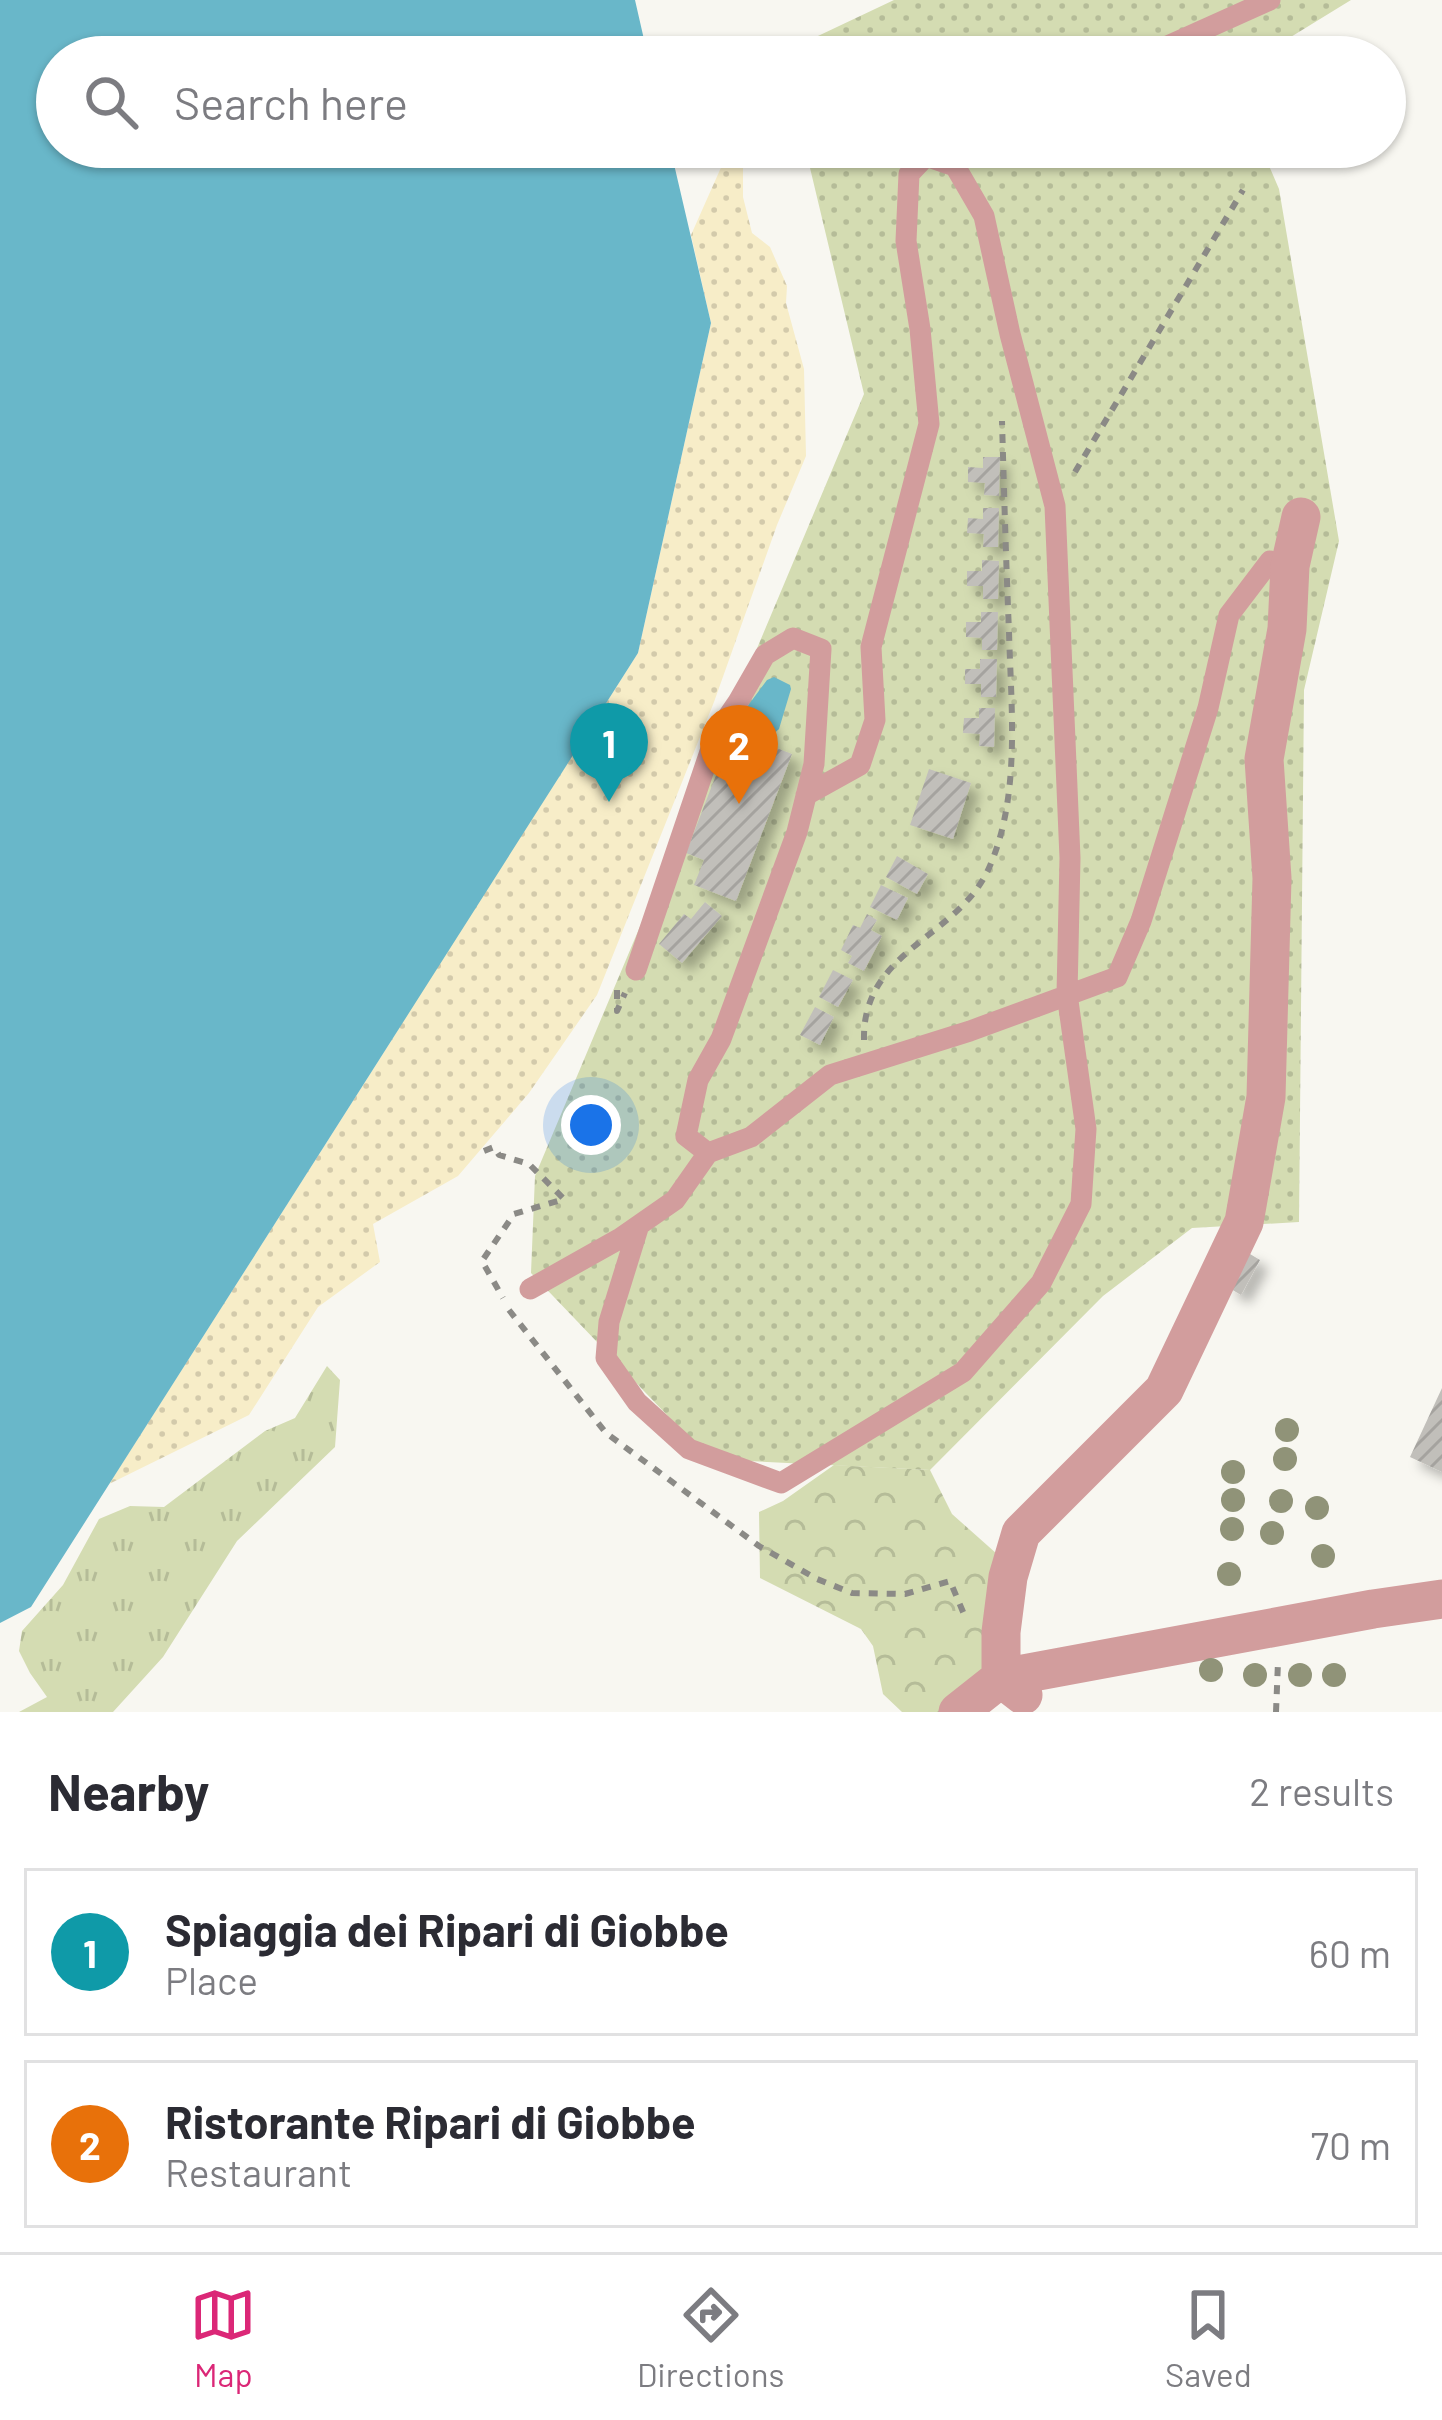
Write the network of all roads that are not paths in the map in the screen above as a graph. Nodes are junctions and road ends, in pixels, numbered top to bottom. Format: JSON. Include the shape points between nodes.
{"nodes":[{"id":1,"x":1270,"y":0,"type":"edge"},
{"id":2,"x":1190,"y":36,"type":"edge"},
{"id":3,"x":914,"y":168,"type":"edge"},
{"id":4,"x":963,"y":168,"type":"edge"},
{"id":5,"x":1301,"y":517,"type":"dead end"},
{"id":6,"x":1290,"y":566,"type":"junction"},
{"id":7,"x":806,"y":795,"type":"junction"},
{"id":8,"x":636,"y":970,"type":"dead end"},
{"id":9,"x":1067,"y":994,"type":"junction"},
{"id":10,"x":708,"y":1153,"type":"junction"},
{"id":11,"x":639,"y":1225,"type":"junction"},
{"id":12,"x":530,"y":1289,"type":"dead end"},
{"id":13,"x":1442,"y":1599,"type":"edge"},
{"id":14,"x":1012,"y":1687,"type":"junction"},
{"id":15,"x":958,"y":1712,"type":"edge"}],
"edges":[{"from":1,"to":2,"type":"lane"},
{"from":3,"to":7,"type":"lane","via":[[906,241],[929,424],[871,647],[875,720],[860,765]]},
{"from":4,"to":9,"type":"lane","via":[[984,216],[1055,506],[1070,858]]},
{"from":5,"to":6,"type":"street"},
{"from":6,"to":9,"type":"lane","via":[[1270,561],[1229,615],[1208,709],[1117,977]]},
{"from":6,"to":14,"type":"street","via":[[1264,759],[1273,878],[1266,1097],[1244,1222],[1164,1390],[1021,1533],[1001,1632]]},
{"from":7,"to":8,"type":"lane","via":[[821,649],[793,638],[765,655],[716,734]]},
{"from":7,"to":10,"type":"lane","via":[[721,1039],[698,1080],[686,1136]]},
{"from":9,"to":10,"type":"lane","via":[[830,1075],[751,1137]]},
{"from":9,"to":11,"type":"lane","via":[[1086,1129],[1081,1204],[1041,1283],[963,1372],[781,1483],[689,1449],[637,1402],[606,1358]]},
{"from":10,"to":11,"type":"lane","via":[[674,1200]]},
{"from":11,"to":12,"type":"lane"},
{"from":13,"to":14,"type":"street","via":[[1279,1625]]},
{"from":14,"to":15,"type":"street"}]}
